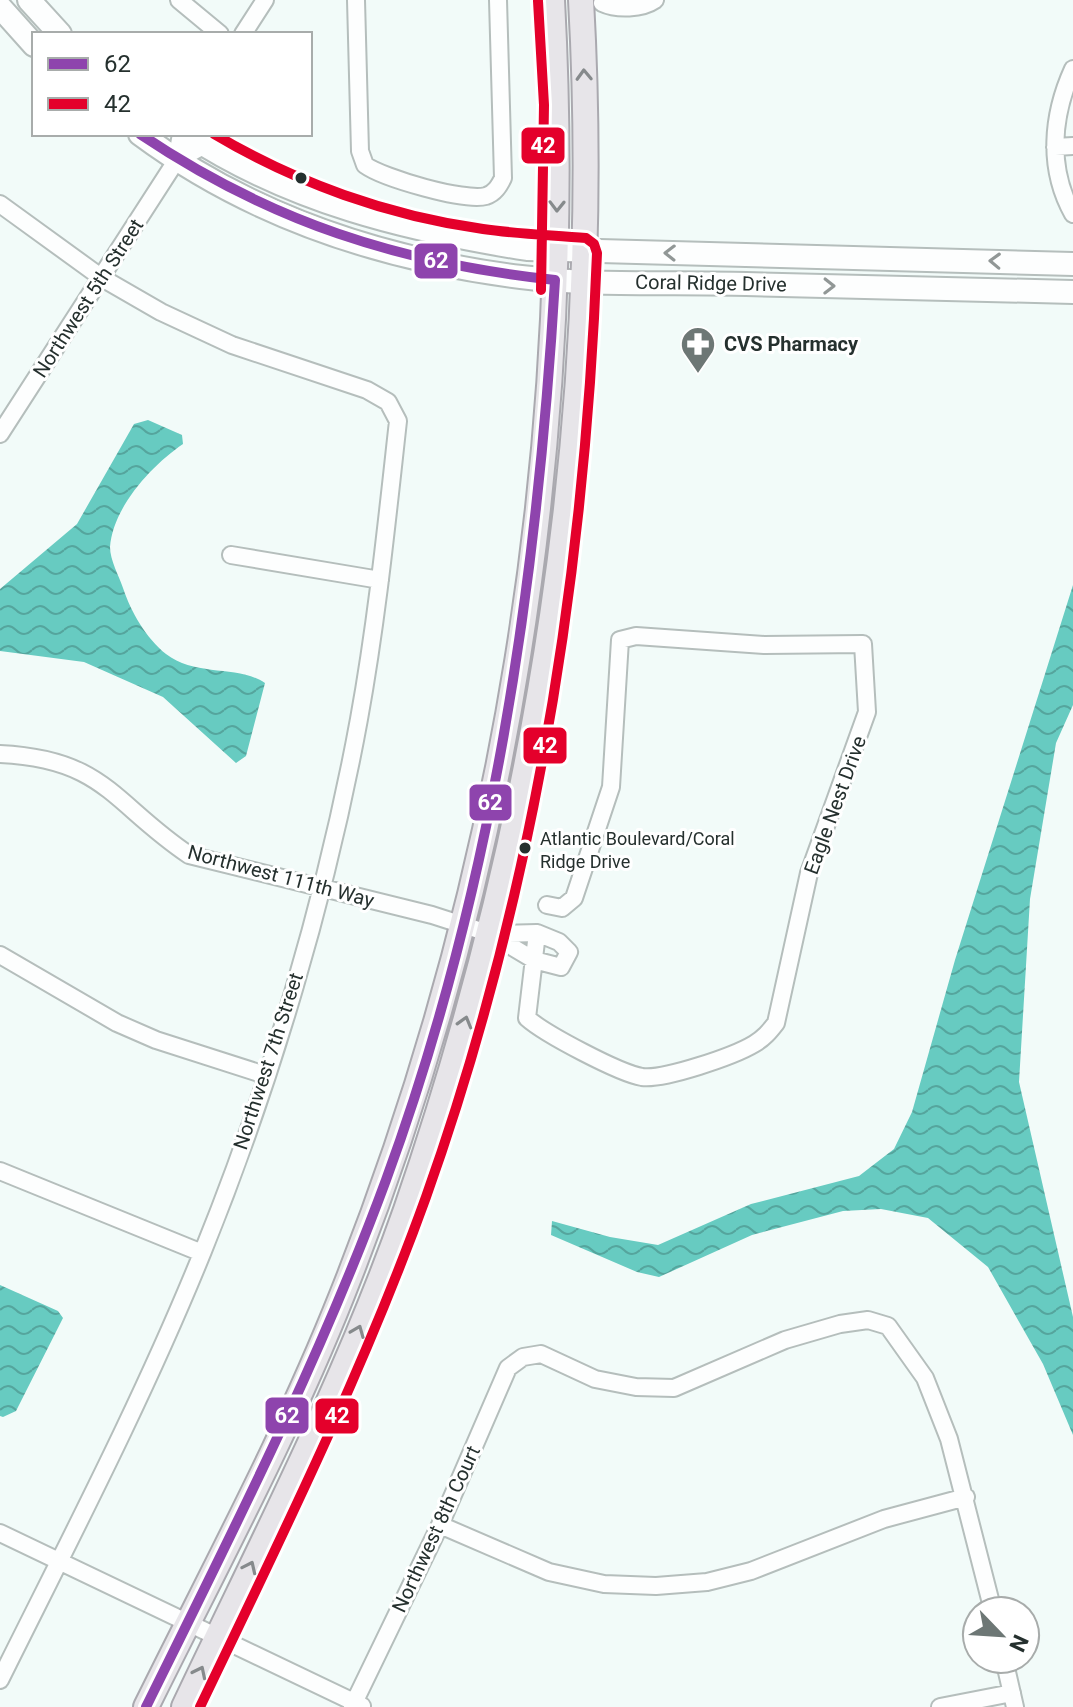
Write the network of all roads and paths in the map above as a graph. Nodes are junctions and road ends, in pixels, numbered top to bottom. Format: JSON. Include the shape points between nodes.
{"nodes":[{"id":1,"x":29,"y":0,"type":"edge"},
{"id":2,"x":179,"y":0,"type":"edge"},
{"id":3,"x":265,"y":0,"type":"edge"},
{"id":4,"x":356,"y":0,"type":"edge"},
{"id":5,"x":498,"y":0,"type":"edge"},
{"id":6,"x":552,"y":0,"type":"edge"},
{"id":7,"x":655,"y":0,"type":"edge"},
{"id":8,"x":593,"y":2,"type":"edge"},
{"id":9,"x":0,"y":7,"type":"edge"},
{"id":10,"x":58,"y":32,"type":"edge"},
{"id":11,"x":218,"y":32,"type":"edge"},
{"id":12,"x":244,"y":32,"type":"edge"},
{"id":13,"x":32,"y":43,"type":"edge"},
{"id":14,"x":1073,"y":69,"type":"edge"},
{"id":15,"x":143,"y":136,"type":"edge"},
{"id":16,"x":181,"y":136,"type":"edge"},
{"id":17,"x":201,"y":138,"type":"edge"},
{"id":18,"x":1073,"y":146,"type":"edge"},
{"id":19,"x":1055,"y":147,"type":"junction"},
{"id":20,"x":176,"y":161,"type":"junction"},
{"id":21,"x":0,"y":204,"type":"edge"},
{"id":22,"x":1073,"y":214,"type":"edge"},
{"id":23,"x":556,"y":251,"type":"junction"},
{"id":24,"x":583,"y":252,"type":"junction"},
{"id":25,"x":1073,"y":264,"type":"edge"},
{"id":26,"x":102,"y":278,"type":"junction"},
{"id":27,"x":555,"y":280,"type":"junction"},
{"id":28,"x":583,"y":281,"type":"junction"},
{"id":29,"x":1073,"y":292,"type":"edge"},
{"id":30,"x":1,"y":432,"type":"edge"},
{"id":31,"x":231,"y":555,"type":"dead end"},
{"id":32,"x":380,"y":580,"type":"junction"},
{"id":33,"x":0,"y":754,"type":"edge"},
{"id":34,"x":321,"y":890,"type":"junction"},
{"id":35,"x":547,"y":905,"type":"dead end"},
{"id":36,"x":465,"y":927,"type":"junction"},
{"id":37,"x":537,"y":933,"type":"junction"},
{"id":38,"x":491,"y":934,"type":"junction"},
{"id":39,"x":0,"y":955,"type":"edge"},
{"id":40,"x":534,"y":960,"type":"junction"},
{"id":41,"x":265,"y":1075,"type":"junction"},
{"id":42,"x":0,"y":1171,"type":"edge"},
{"id":43,"x":202,"y":1253,"type":"junction"},
{"id":44,"x":966,"y":1497,"type":"junction"},
{"id":45,"x":440,"y":1525,"type":"junction"},
{"id":46,"x":0,"y":1533,"type":"edge"},
{"id":47,"x":59,"y":1561,"type":"junction"},
{"id":48,"x":989,"y":1595,"type":"edge"},
{"id":49,"x":187,"y":1624,"type":"junction"},
{"id":50,"x":217,"y":1638,"type":"junction"},
{"id":51,"x":1008,"y":1675,"type":"edge"},
{"id":52,"x":0,"y":1680,"type":"edge"},
{"id":53,"x":1014,"y":1700,"type":"edge"},
{"id":54,"x":357,"y":1705,"type":"edge"},
{"id":55,"x":146,"y":1707,"type":"edge"},
{"id":56,"x":184,"y":1707,"type":"edge"},
{"id":57,"x":940,"y":1707,"type":"edge"}],
"edges":[{"from":1,"to":10,"type":"main road"},
{"from":2,"to":11,"type":"street"},
{"from":3,"to":12,"type":"street"},
{"from":4,"to":5,"type":"street","via":[[360,151],[365,165],[410,184],[486,196],[503,178]]},
{"from":6,"to":23,"type":"main road","one_way":true,"via":[[558,105]]},
{"from":7,"to":8,"type":"street","via":[[623,7]]},
{"from":24,"to":8,"type":"main road","one_way":true,"via":[[585,85]]},
{"from":9,"to":13,"type":"main road"},
{"from":14,"to":19,"type":"street","via":[[1055,118]]},
{"from":15,"to":20,"type":"main road","name":"Coral Ridge Drive"},
{"from":16,"to":20,"type":"street","name":"Northwest 5th Street"},
{"from":17,"to":20,"type":"street","name":"Northwest 5th Street"},
{"from":17,"to":23,"type":"main road","name":"Coral Ridge Drive","via":[[282,185],[357,214],[459,238]]},
{"from":18,"to":19,"type":"street"},
{"from":19,"to":22,"type":"street"},
{"from":20,"to":26,"type":"street","name":"Northwest 5th Street"},
{"from":20,"to":27,"type":"main road","name":"Coral Ridge Drive","via":[[267,210],[350,242],[433,263]]},
{"from":21,"to":26,"type":"street"},
{"from":23,"to":24,"type":"main road","name":"Coral Ridge Drive"},
{"from":23,"to":27,"type":"main road"},
{"from":25,"to":24,"type":"main road","name":"Coral Ridge Drive","one_way":true},
{"from":24,"to":28,"type":"main road"},
{"from":26,"to":30,"type":"street","name":"Northwest 5th Street"},
{"from":26,"to":32,"type":"street","name":"Northwest 7th Street","via":[[232,345],[367,390],[388,402],[398,421]]},
{"from":27,"to":28,"type":"main road","name":"Coral Ridge Drive"},
{"from":27,"to":36,"type":"main road","via":[[532,568],[501,762]]},
{"from":28,"to":29,"type":"main road","name":"Coral Ridge Drive","one_way":true},
{"from":28,"to":38,"type":"main road","via":[[558,591],[525,781]]},
{"from":31,"to":32,"type":"street"},
{"from":32,"to":34,"type":"street","name":"Northwest 7th Street","via":[[358,720]]},
{"from":33,"to":34,"type":"street","name":"Northwest 111th Way","via":[[58,762],[93,776],[189,855]]},
{"from":34,"to":36,"type":"street","name":"Northwest 111th Way"},
{"from":34,"to":41,"type":"street","name":"Northwest 7th Street"},
{"from":35,"to":40,"type":"street","name":"Eagle Nest Drive","via":[[562,908],[574,898],[611,787],[620,640],[636,636],[764,645],[863,644],[867,690],[861,735],[825,822],[776,1023],[765,1037],[659,1077],[640,1077],[542,1031],[527,1018]]},
{"from":36,"to":38,"type":"street","name":"Northwest 111th Way"},
{"from":36,"to":49,"type":"main road","via":[[407,1117],[340,1300]]},
{"from":37,"to":38,"type":"street"},
{"from":37,"to":40,"type":"street","name":"Eagle Nest Drive"},
{"from":37,"to":40,"type":"street","via":[[569,952],[561,967]]},
{"from":38,"to":40,"type":"street"},
{"from":50,"to":38,"type":"main road","one_way":true,"via":[[323,1411],[399,1229]]},
{"from":39,"to":41,"type":"street","via":[[117,1023]]},
{"from":41,"to":43,"type":"street","name":"Northwest 7th Street"},
{"from":42,"to":43,"type":"street"},
{"from":43,"to":47,"type":"street","name":"Northwest 7th Street"},
{"from":44,"to":45,"type":"street","via":[[884,1519],[751,1571],[707,1582],[656,1586],[604,1584],[549,1572]]},
{"from":44,"to":45,"type":"street","name":"Northwest 8th Court","via":[[925,1378],[888,1326],[868,1320],[785,1340],[674,1388],[595,1379],[541,1354],[523,1357],[508,1368]]},
{"from":44,"to":48,"type":"street"},
{"from":45,"to":54,"type":"street","name":"Northwest 8th Court"},
{"from":46,"to":47,"type":"street"},
{"from":47,"to":49,"type":"street"},
{"from":47,"to":52,"type":"street","name":"Northwest 7th Street"},
{"from":49,"to":50,"type":"street"},
{"from":49,"to":55,"type":"main road"},
{"from":50,"to":54,"type":"street"},
{"from":56,"to":50,"type":"main road","one_way":true},
{"from":51,"to":53,"type":"street"},
{"from":53,"to":57,"type":"street"}]}
